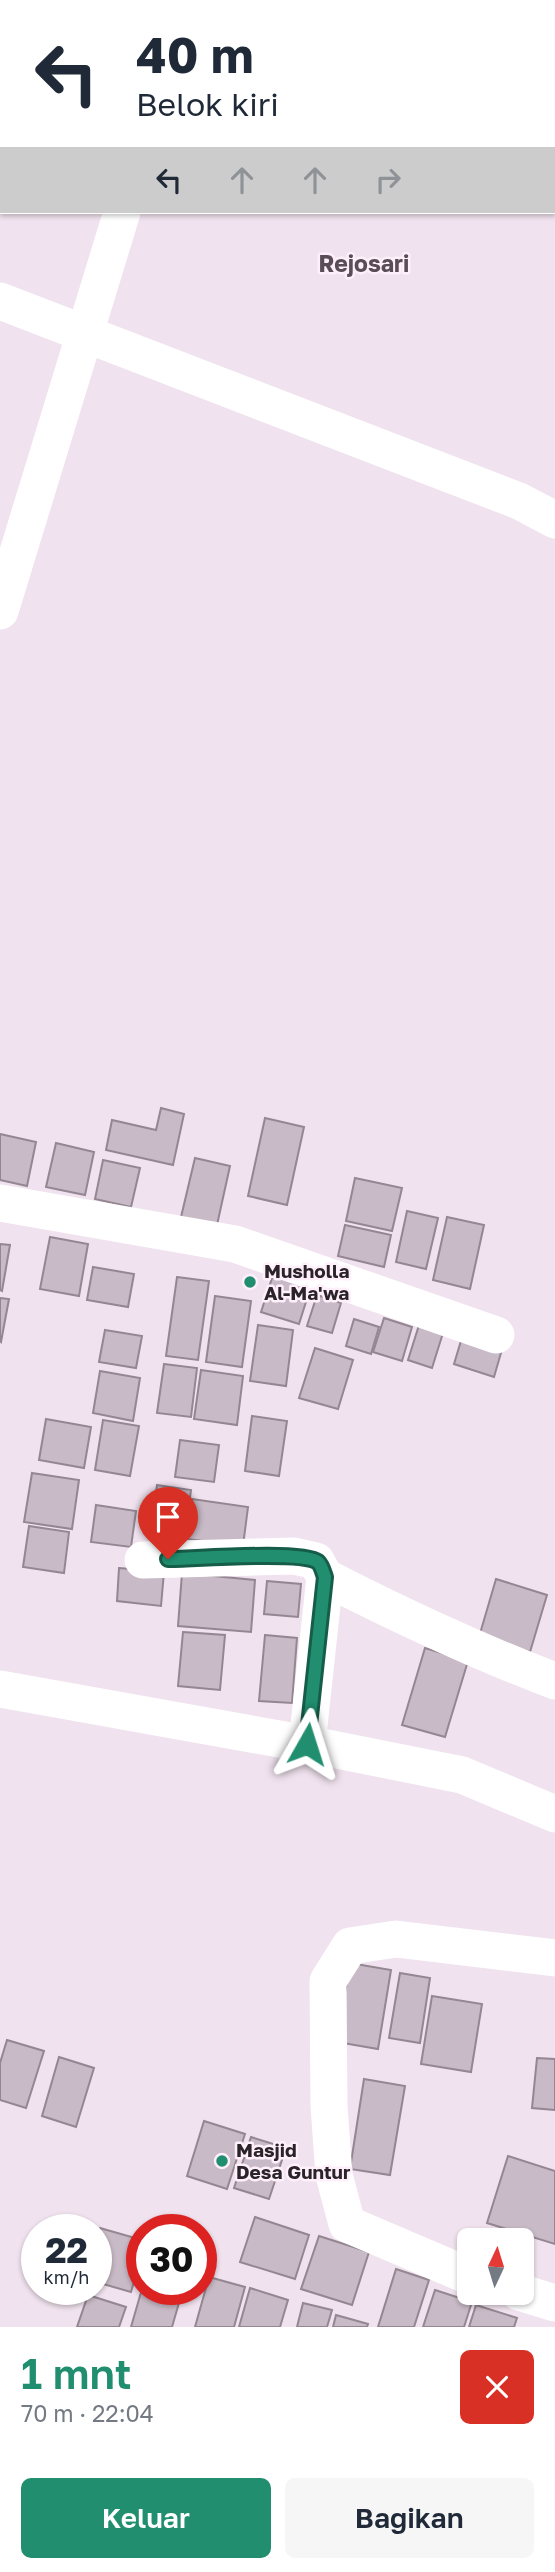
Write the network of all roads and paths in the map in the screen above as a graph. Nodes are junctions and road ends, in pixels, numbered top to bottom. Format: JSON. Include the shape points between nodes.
{"nodes":[{"id":1,"x":121,"y":214,"type":"edge"},
{"id":2,"x":0,"y":301,"type":"edge"},
{"id":3,"x":86,"y":335,"type":"junction"},
{"id":4,"x":555,"y":520,"type":"edge"},
{"id":5,"x":0,"y":611,"type":"edge"},
{"id":6,"x":0,"y":1203,"type":"edge"},
{"id":7,"x":496,"y":1335,"type":"dead end"},
{"id":8,"x":143,"y":1560,"type":"dead end"},
{"id":9,"x":325,"y":1577,"type":"junction"},
{"id":10,"x":555,"y":1681,"type":"edge"},
{"id":11,"x":0,"y":1689,"type":"edge"},
{"id":12,"x":307,"y":1744,"type":"junction"},
{"id":13,"x":555,"y":1814,"type":"edge"},
{"id":14,"x":555,"y":1958,"type":"edge"},
{"id":15,"x":457,"y":2271,"type":"edge"}],
"edges":[{"from":1,"to":3,"type":"street"},
{"from":2,"to":3,"type":"street"},
{"from":3,"to":4,"type":"street","via":[[519,501]]},
{"from":3,"to":5,"type":"street"},
{"from":6,"to":7,"type":"street","via":[[234,1244]]},
{"from":8,"to":9,"type":"street","via":[[294,1556],[316,1561]]},
{"from":9,"to":10,"type":"street","via":[[440,1635]]},
{"from":9,"to":12,"type":"street"},
{"from":11,"to":12,"type":"street"},
{"from":12,"to":13,"type":"street","via":[[462,1775]]},
{"from":14,"to":15,"type":"street","via":[[396,1939],[350,1946],[328,1981],[334,2175],[347,2224]]}]}
